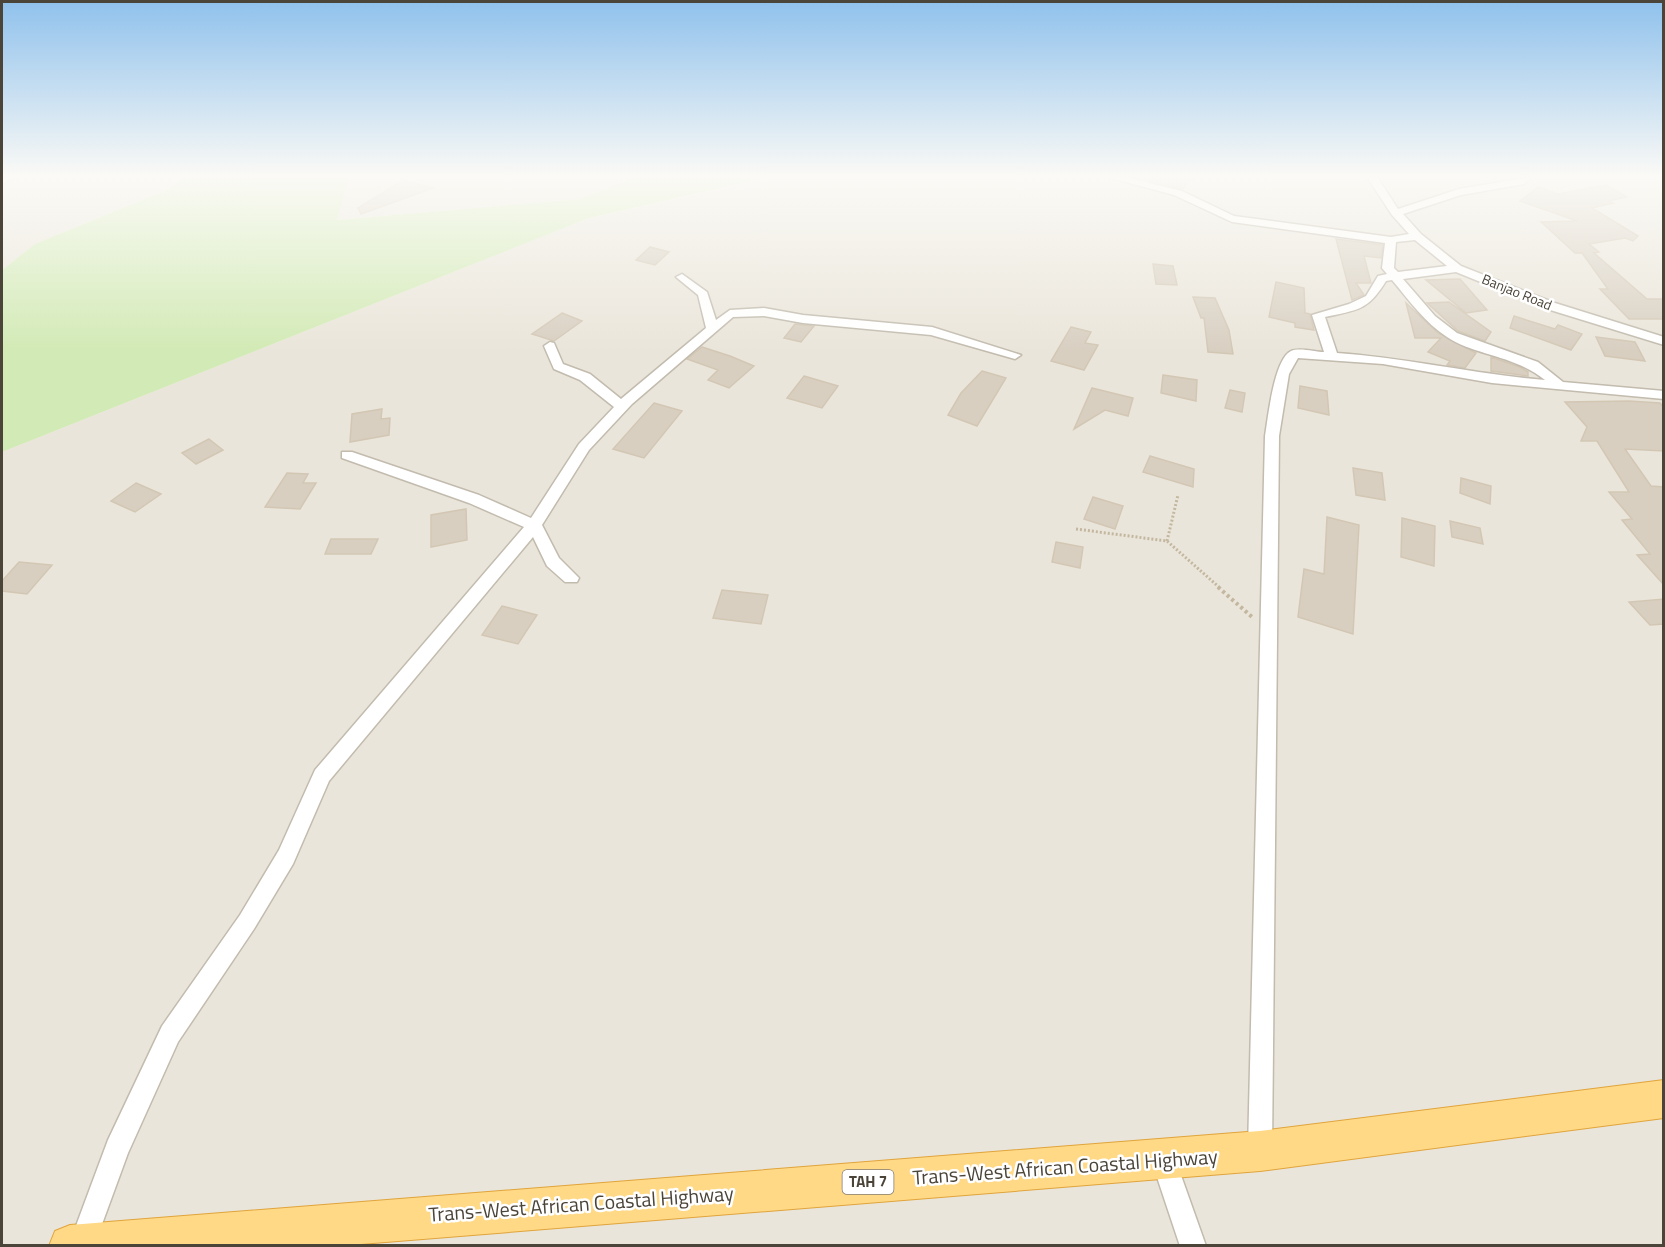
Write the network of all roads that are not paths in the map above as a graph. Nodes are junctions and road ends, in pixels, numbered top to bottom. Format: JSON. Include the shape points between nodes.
{"nodes":[{"id":1,"x":1355,"y":235,"type":"edge"},
{"id":2,"x":1418,"y":236,"type":"joint"},
{"id":3,"x":1391,"y":240,"type":"junction"},
{"id":4,"x":1457,"y":268,"type":"junction"},
{"id":5,"x":1395,"y":276,"type":"junction"},
{"id":6,"x":682,"y":277,"type":"dead end"},
{"id":7,"x":712,"y":330,"type":"junction"},
{"id":8,"x":1664,"y":341,"type":"edge"},
{"id":9,"x":550,"y":346,"type":"dead end"},
{"id":10,"x":1014,"y":355,"type":"dead end"},
{"id":11,"x":1332,"y":357,"type":"junction"},
{"id":12,"x":1560,"y":386,"type":"junction"},
{"id":13,"x":1664,"y":395,"type":"edge"},
{"id":14,"x":622,"y":407,"type":"junction"},
{"id":15,"x":347,"y":455,"type":"dead end"},
{"id":16,"x":534,"y":525,"type":"junction"},
{"id":17,"x":571,"y":578,"type":"dead end"},
{"id":18,"x":1664,"y":1099,"type":"edge"},
{"id":19,"x":1260,"y":1151,"type":"junction"},
{"id":20,"x":1163,"y":1159,"type":"junction"},
{"id":21,"x":126,"y":1242,"type":"edge"},
{"id":22,"x":76,"y":1245,"type":"edge"},
{"id":23,"x":1193,"y":1245,"type":"edge"}],
"edges":[{"from":1,"to":3,"type":"street"},
{"from":2,"to":3,"type":"street"},
{"from":2,"to":4,"type":"street","name":"Banjao Road"},
{"from":3,"to":5,"type":"street","via":[[1388,268]]},
{"from":4,"to":5,"type":"street"},
{"from":4,"to":8,"type":"street","name":"Banjao Road","via":[[1551,306]]},
{"from":5,"to":11,"type":"street","via":[[1382,278],[1370,298],[1353,307],[1318,315]]},
{"from":5,"to":12,"type":"street","via":[[1431,319],[1453,336],[1534,365]]},
{"from":6,"to":7,"type":"street","via":[[703,294]]},
{"from":7,"to":10,"type":"street","via":[[730,314],[765,312],[932,331]]},
{"from":7,"to":14,"type":"street"},
{"from":9,"to":14,"type":"street","via":[[558,366],[585,377]]},
{"from":11,"to":12,"type":"street","via":[[1383,360]]},
{"from":11,"to":19,"type":"street","via":[[1294,354],[1283,374],[1272,436]]},
{"from":12,"to":13,"type":"street"},
{"from":14,"to":16,"type":"street","via":[[584,447]]},
{"from":15,"to":16,"type":"street","via":[[474,499]]},
{"from":16,"to":17,"type":"street","via":[[554,562]]},
{"from":16,"to":22,"type":"street","via":[[322,776],[286,857],[247,922],[170,1034]]},
{"from":18,"to":19,"type":"highway","name":"Trans-West African Coastal Highway","number":"TAH 7"},
{"from":19,"to":20,"type":"highway","name":"Trans-West African Coastal Highway","number":"TAH 7"},
{"from":20,"to":21,"type":"highway","name":"Trans-West African Coastal Highway","number":"TAH 7"},
{"from":20,"to":23,"type":"street"},
{"from":21,"to":22,"type":"highway","name":"Trans-West African Coastal Highway","number":"TAH 7"}]}
